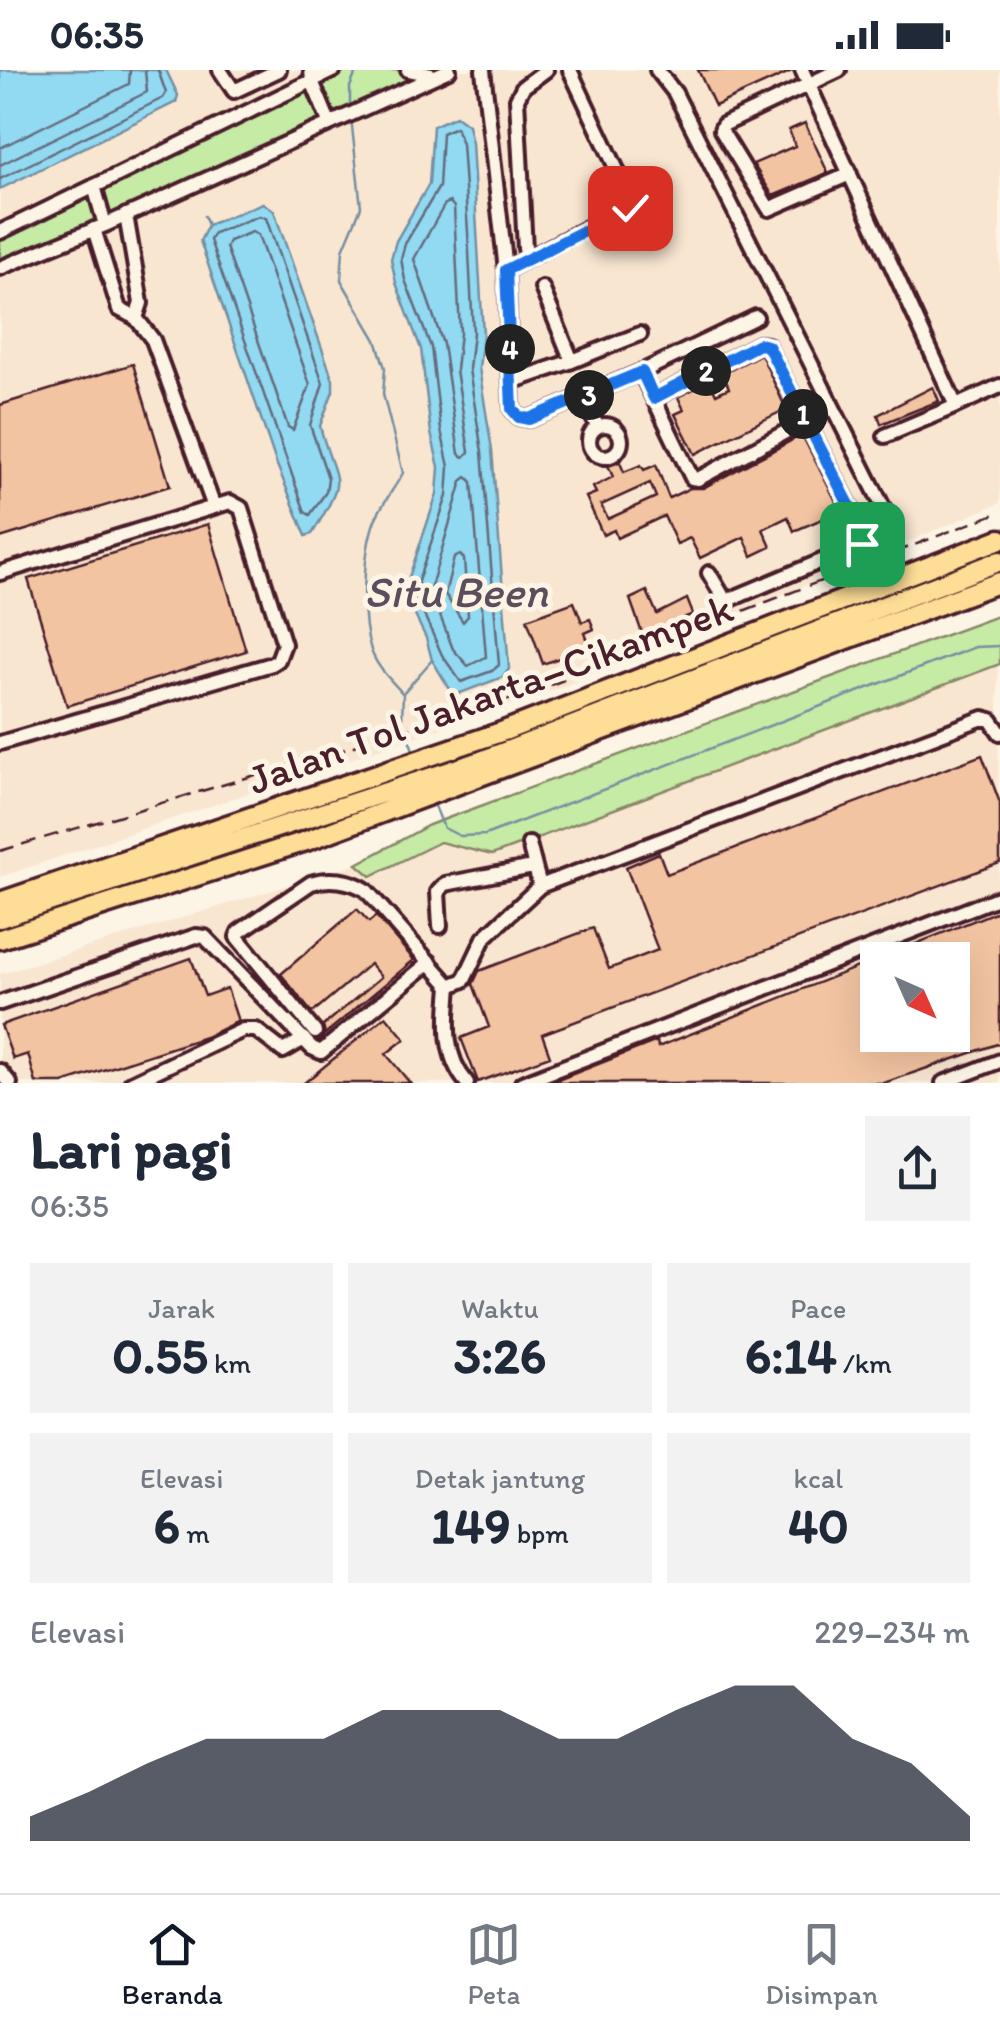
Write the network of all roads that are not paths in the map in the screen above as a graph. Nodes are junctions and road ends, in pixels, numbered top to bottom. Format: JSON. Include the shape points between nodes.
{"nodes":[{"id":1,"x":220,"y":70,"type":"edge"},
{"id":2,"x":279,"y":70,"type":"edge"},
{"id":3,"x":334,"y":70,"type":"edge"},
{"id":4,"x":408,"y":70,"type":"edge"},
{"id":5,"x":449,"y":70,"type":"edge"},
{"id":6,"x":483,"y":70,"type":"edge"},
{"id":7,"x":546,"y":70,"type":"edge"},
{"id":8,"x":570,"y":70,"type":"edge"},
{"id":9,"x":657,"y":70,"type":"edge"},
{"id":10,"x":802,"y":70,"type":"edge"},
{"id":11,"x":839,"y":70,"type":"edge"},
{"id":12,"x":312,"y":76,"type":"edge"},
{"id":13,"x":435,"y":76,"type":"junction"},
{"id":14,"x":809,"y":84,"type":"junction"},
{"id":15,"x":329,"y":122,"type":"junction"},
{"id":16,"x":850,"y":174,"type":"junction"},
{"id":17,"x":94,"y":186,"type":"junction"},
{"id":18,"x":126,"y":215,"type":"junction"},
{"id":19,"x":100,"y":227,"type":"junction"},
{"id":20,"x":0,"y":232,"type":"edge"},
{"id":21,"x":525,"y":249,"type":"dead end"},
{"id":22,"x":0,"y":268,"type":"edge"},
{"id":23,"x":506,"y":270,"type":"junction"},
{"id":24,"x":542,"y":288,"type":"dead end"},
{"id":25,"x":756,"y":316,"type":"dead end"},
{"id":26,"x":136,"y":318,"type":"junction"},
{"id":27,"x":640,"y":334,"type":"dead end"},
{"id":28,"x":572,"y":361,"type":"junction"},
{"id":29,"x":642,"y":372,"type":"junction"},
{"id":30,"x":511,"y":382,"type":"junction"},
{"id":31,"x":1000,"y":386,"type":"edge"},
{"id":32,"x":583,"y":398,"type":"junction"},
{"id":33,"x":654,"y":398,"type":"junction"},
{"id":34,"x":956,"y":406,"type":"junction"},
{"id":35,"x":806,"y":421,"type":"junction"},
{"id":36,"x":597,"y":426,"type":"dead end"},
{"id":37,"x":885,"y":436,"type":"dead end"},
{"id":38,"x":214,"y":507,"type":"junction"},
{"id":39,"x":893,"y":527,"type":"dead end"},
{"id":40,"x":1000,"y":539,"type":"edge"},
{"id":41,"x":1000,"y":561,"type":"edge"},
{"id":42,"x":709,"y":572,"type":"dead end"},
{"id":43,"x":1000,"y":572,"type":"edge"},
{"id":44,"x":0,"y":573,"type":"edge"},
{"id":45,"x":1000,"y":582,"type":"edge"},
{"id":46,"x":1000,"y":733,"type":"edge"},
{"id":47,"x":0,"y":743,"type":"edge"},
{"id":48,"x":529,"y":844,"type":"dead end"},
{"id":49,"x":533,"y":867,"type":"junction"},
{"id":50,"x":540,"y":886,"type":"junction"},
{"id":51,"x":1000,"y":897,"type":"edge"},
{"id":52,"x":0,"y":902,"type":"edge"},
{"id":53,"x":0,"y":918,"type":"edge"},
{"id":54,"x":0,"y":926,"type":"edge"},
{"id":55,"x":440,"y":926,"type":"dead end"},
{"id":56,"x":0,"y":940,"type":"edge"},
{"id":57,"x":430,"y":962,"type":"junction"},
{"id":58,"x":450,"y":986,"type":"junction"},
{"id":59,"x":0,"y":1003,"type":"edge"},
{"id":60,"x":310,"y":1036,"type":"junction"},
{"id":61,"x":1000,"y":1061,"type":"edge"},
{"id":62,"x":0,"y":1071,"type":"edge"},
{"id":63,"x":10,"y":1083,"type":"edge"},
{"id":64,"x":131,"y":1083,"type":"edge"},
{"id":65,"x":467,"y":1083,"type":"edge"},
{"id":66,"x":522,"y":1083,"type":"edge"},
{"id":67,"x":943,"y":1083,"type":"edge"}],
"edges":[{"from":1,"to":2,"type":"street","via":[[238,91]]},
{"from":3,"to":12,"type":"street"},
{"from":4,"to":13,"type":"street"},
{"from":5,"to":13,"type":"street"},
{"from":6,"to":23,"type":"street"},
{"from":7,"to":21,"type":"street","via":[[516,99]]},
{"from":8,"to":23,"type":"street","via":[[633,204]]},
{"from":9,"to":39,"type":"street","via":[[674,92]]},
{"from":10,"to":14,"type":"street"},
{"from":11,"to":14,"type":"street"},
{"from":12,"to":15,"type":"street"},
{"from":12,"to":17,"type":"street"},
{"from":13,"to":15,"type":"street"},
{"from":14,"to":16,"type":"street"},
{"from":14,"to":16,"type":"street","via":[[721,130],[768,209]]},
{"from":15,"to":18,"type":"street"},
{"from":16,"to":34,"type":"street"},
{"from":17,"to":19,"type":"street"},
{"from":17,"to":20,"type":"street"},
{"from":18,"to":19,"type":"street"},
{"from":18,"to":26,"type":"street","via":[[141,303]]},
{"from":19,"to":22,"type":"street"},
{"from":19,"to":26,"type":"street","via":[[119,310]]},
{"from":23,"to":30,"type":"street"},
{"from":24,"to":28,"type":"street"},
{"from":25,"to":29,"type":"street"},
{"from":26,"to":38,"type":"street","via":[[153,340]]},
{"from":27,"to":28,"type":"street"},
{"from":28,"to":30,"type":"street"},
{"from":29,"to":32,"type":"street"},
{"from":29,"to":33,"type":"street"},
{"from":30,"to":32,"type":"street","via":[[512,409],[519,417]]},
{"from":31,"to":34,"type":"street"},
{"from":32,"to":36,"type":"street"},
{"from":33,"to":35,"type":"street","via":[[759,344],[772,349]]},
{"from":33,"to":35,"type":"street","via":[[687,474],[698,480]]},
{"from":34,"to":37,"type":"street"},
{"from":35,"to":42,"type":"street","via":[[863,532],[862,544],[725,600]]},
{"from":38,"to":44,"type":"street"},
{"from":38,"to":47,"type":"street","via":[[230,502],[241,508],[284,644],[278,660]]},
{"from":40,"to":52,"type":"highway","name":"Jalan Tol Jakarta–Cikampek","via":[[449,751]]},
{"from":41,"to":53,"type":"highway","via":[[481,761]]},
{"from":43,"to":54,"type":"highway","via":[[356,815]]},
{"from":45,"to":56,"type":"highway","name":"Jalan Tol Jakarta–Cikampek","via":[[410,804]]},
{"from":46,"to":50,"type":"street","via":[[983,718]]},
{"from":48,"to":49,"type":"street"},
{"from":49,"to":50,"type":"street"},
{"from":49,"to":55,"type":"street","via":[[444,884],[438,892]]},
{"from":50,"to":58,"type":"street","via":[[484,938],[464,980]]},
{"from":51,"to":66,"type":"street"},
{"from":57,"to":58,"type":"street"},
{"from":57,"to":60,"type":"street","via":[[326,1050],[316,1051]]},
{"from":57,"to":60,"type":"street","via":[[360,886],[310,883],[237,938]]},
{"from":58,"to":65,"type":"street","via":[[448,1048]]},
{"from":59,"to":60,"type":"street","via":[[196,936],[205,937]]},
{"from":60,"to":64,"type":"street","via":[[284,1051],[256,1030],[242,1030]]},
{"from":61,"to":67,"type":"street"},
{"from":62,"to":63,"type":"street"}]}
